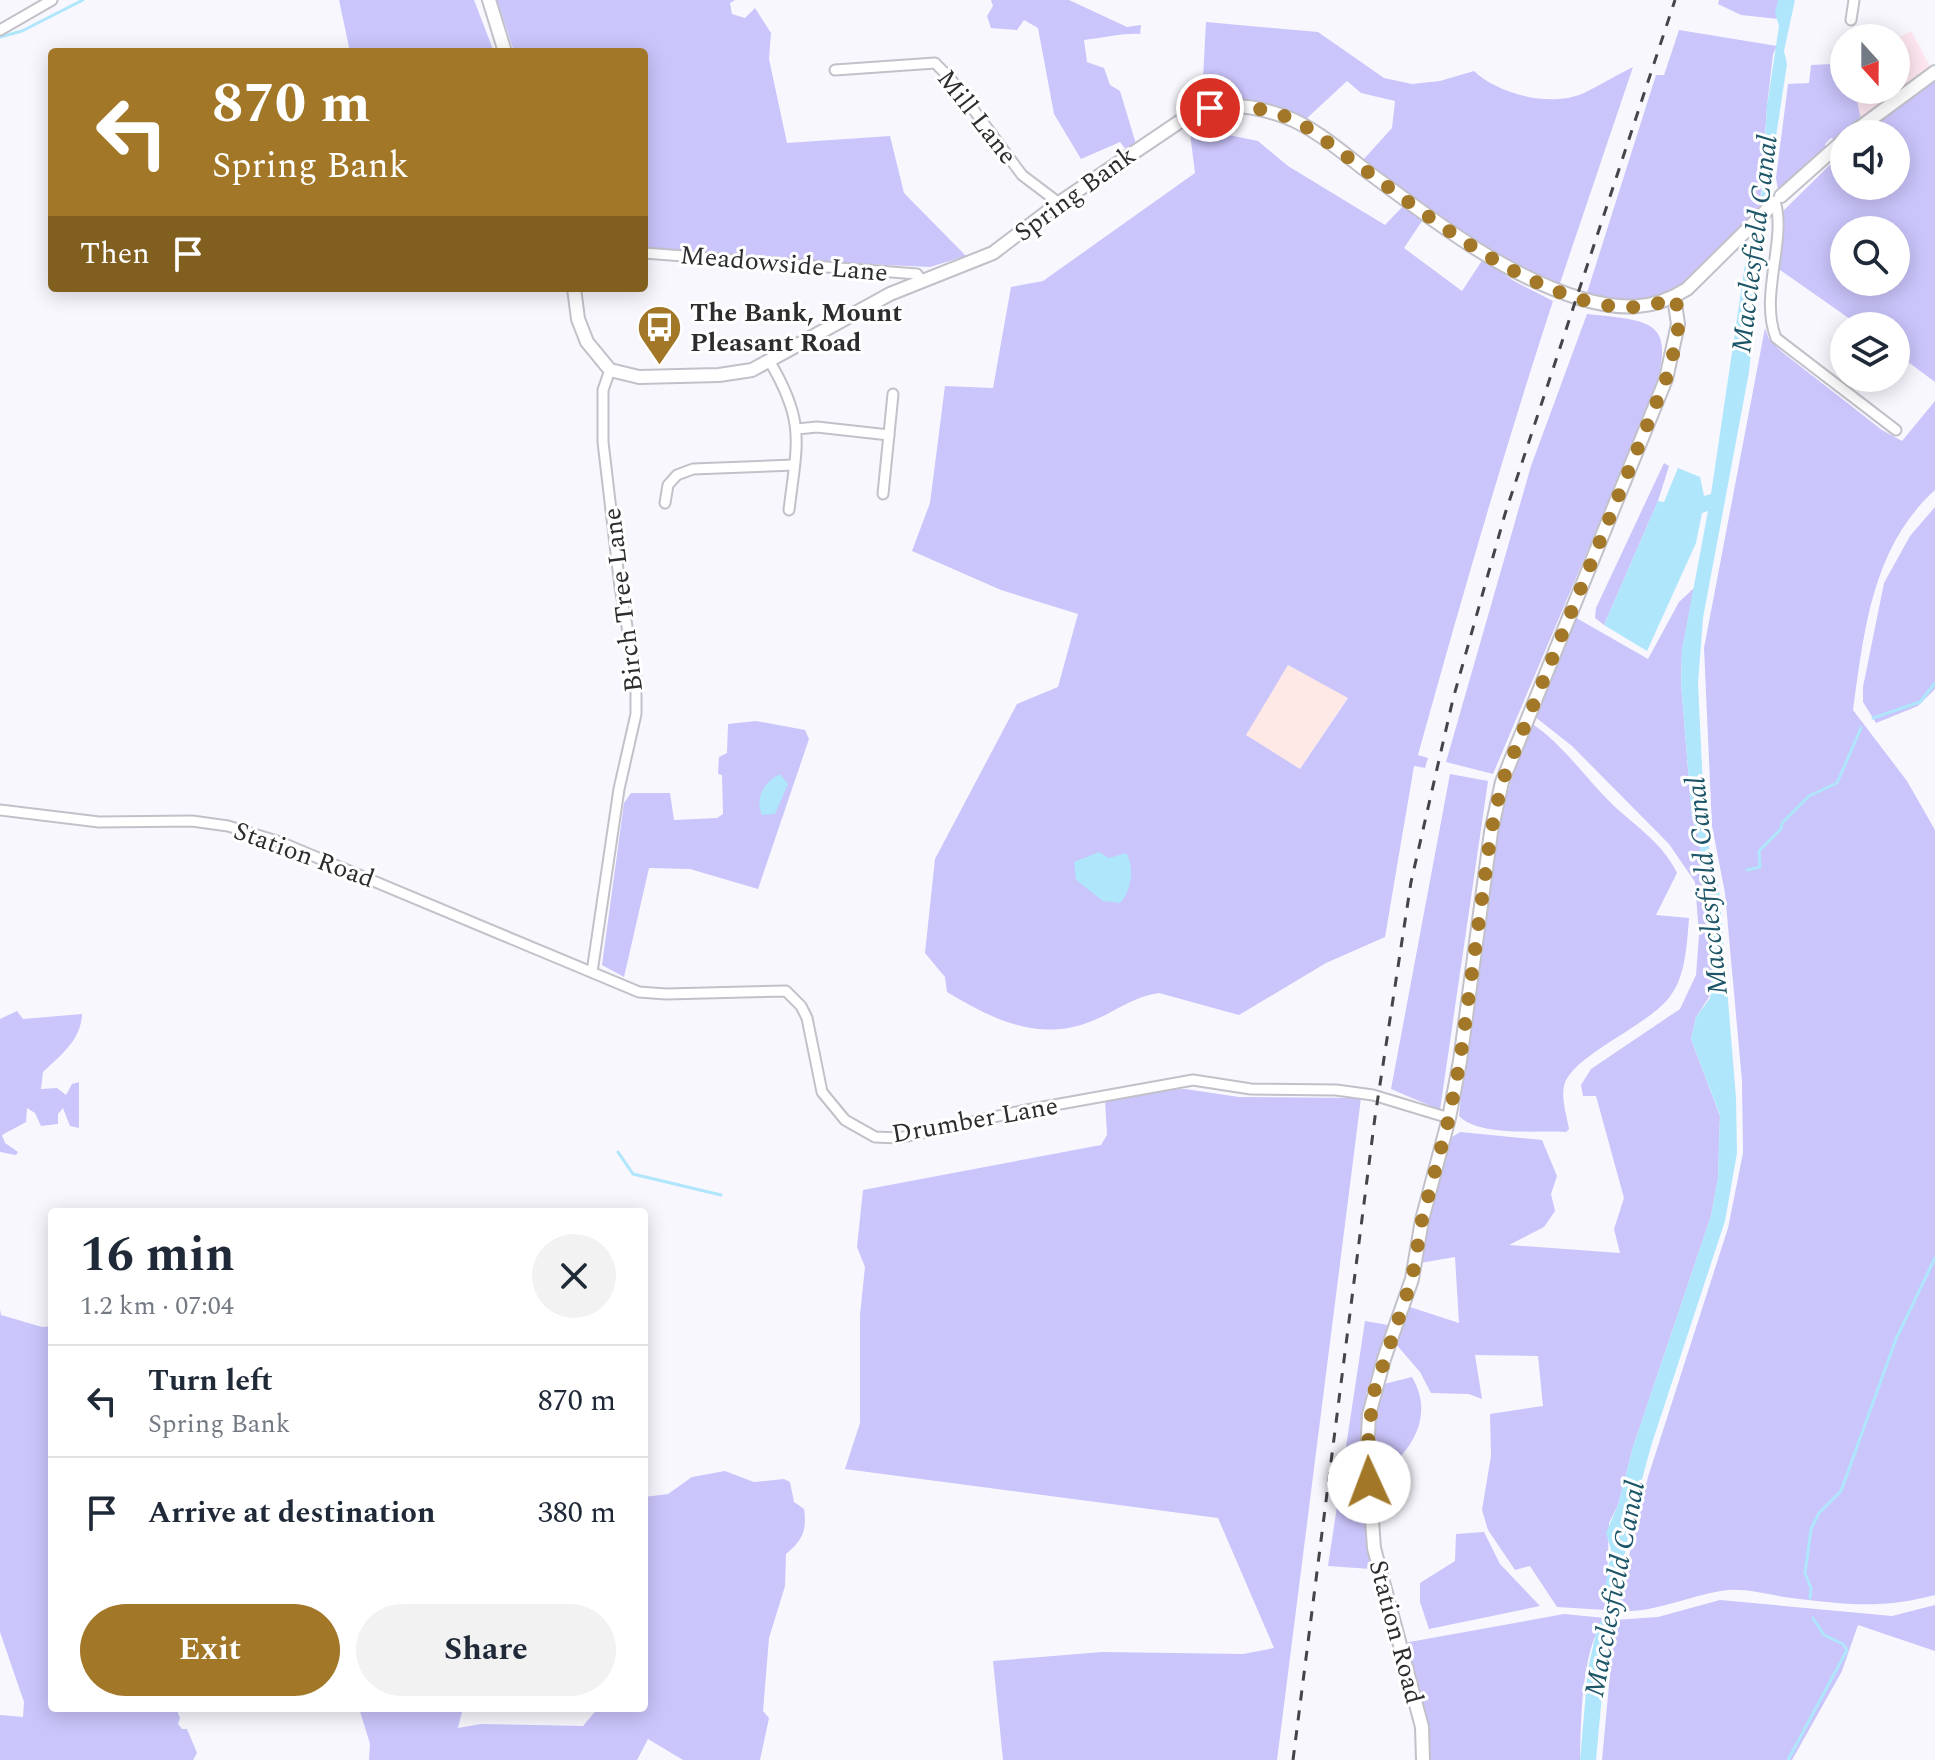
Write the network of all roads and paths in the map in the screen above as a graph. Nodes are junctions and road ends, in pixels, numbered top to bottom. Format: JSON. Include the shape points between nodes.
{"nodes":[{"id":1,"x":52,"y":0,"type":"edge"},
{"id":2,"x":489,"y":0,"type":"edge"},
{"id":3,"x":1854,"y":0,"type":"edge"},
{"id":4,"x":1851,"y":20,"type":"dead end"},
{"id":5,"x":0,"y":30,"type":"edge"},
{"id":6,"x":504,"y":48,"type":"edge"},
{"id":7,"x":835,"y":70,"type":"dead end"},
{"id":8,"x":1935,"y":72,"type":"edge"},
{"id":9,"x":1870,"y":120,"type":"edge"},
{"id":10,"x":1830,"y":152,"type":"edge"},
{"id":11,"x":1775,"y":201,"type":"junction"},
{"id":12,"x":1059,"y":203,"type":"junction"},
{"id":13,"x":648,"y":253,"type":"edge"},
{"id":14,"x":922,"y":281,"type":"junction"},
{"id":15,"x":575,"y":292,"type":"edge"},
{"id":16,"x":1674,"y":297,"type":"junction"},
{"id":17,"x":770,"y":362,"type":"junction"},
{"id":18,"x":610,"y":370,"type":"junction"},
{"id":19,"x":893,"y":394,"type":"dead end"},
{"id":20,"x":797,"y":429,"type":"junction"},
{"id":21,"x":1896,"y":430,"type":"dead end"},
{"id":22,"x":889,"y":435,"type":"junction"},
{"id":23,"x":794,"y":465,"type":"junction"},
{"id":24,"x":883,"y":494,"type":"dead end"},
{"id":25,"x":665,"y":503,"type":"dead end"},
{"id":26,"x":789,"y":510,"type":"dead end"},
{"id":27,"x":0,"y":810,"type":"edge"},
{"id":28,"x":592,"y":972,"type":"junction"},
{"id":29,"x":1449,"y":1118,"type":"junction"},
{"id":30,"x":1423,"y":1760,"type":"edge"}],
"edges":[{"from":1,"to":5,"type":"street"},
{"from":2,"to":6,"type":"street"},
{"from":3,"to":4,"type":"street"},
{"from":7,"to":12,"type":"street","name":"Mill Lane","via":[[935,63],[1022,175]]},
{"from":8,"to":9,"type":"street"},
{"from":10,"to":11,"type":"street"},
{"from":11,"to":16,"type":"street"},
{"from":11,"to":21,"type":"street","via":[[1771,318],[1776,338]]},
{"from":12,"to":14,"type":"street","name":"Spring Bank","via":[[993,253]]},
{"from":12,"to":16,"type":"street","name":"Spring Bank","via":[[1191,114],[1248,108],[1289,118],[1433,220],[1546,289],[1633,309]]},
{"from":13,"to":14,"type":"street","name":"Meadowside Lane","via":[[917,274]]},
{"from":14,"to":17,"type":"street","name":"Spring Bank"},
{"from":15,"to":18,"type":"street","via":[[587,342]]},
{"from":16,"to":29,"type":"street","name":"Station Road","via":[[1678,324],[1666,379],[1502,782]]},
{"from":17,"to":18,"type":"street","name":"Spring Bank","via":[[719,375],[639,377]]},
{"from":17,"to":20,"type":"street","via":[[791,399]]},
{"from":18,"to":28,"type":"street","name":"Birch Tree Lane","via":[[603,390],[603,442],[636,677],[636,714]]},
{"from":19,"to":22,"type":"street"},
{"from":20,"to":22,"type":"street"},
{"from":20,"to":23,"type":"street"},
{"from":22,"to":24,"type":"street"},
{"from":23,"to":25,"type":"street","via":[[683,472],[668,485]]},
{"from":23,"to":26,"type":"street"},
{"from":27,"to":28,"type":"street","name":"Station Road","via":[[99,822],[192,821],[246,830]]},
{"from":28,"to":29,"type":"street","name":"Drumber Lane","via":[[653,993],[786,991],[807,1018],[822,1092],[845,1120],[875,1137],[899,1138],[1193,1080],[1251,1089],[1373,1095]]},
{"from":29,"to":30,"type":"street","name":"Station Road","via":[[1412,1279],[1373,1395],[1368,1428],[1374,1548],[1422,1727]]}]}
